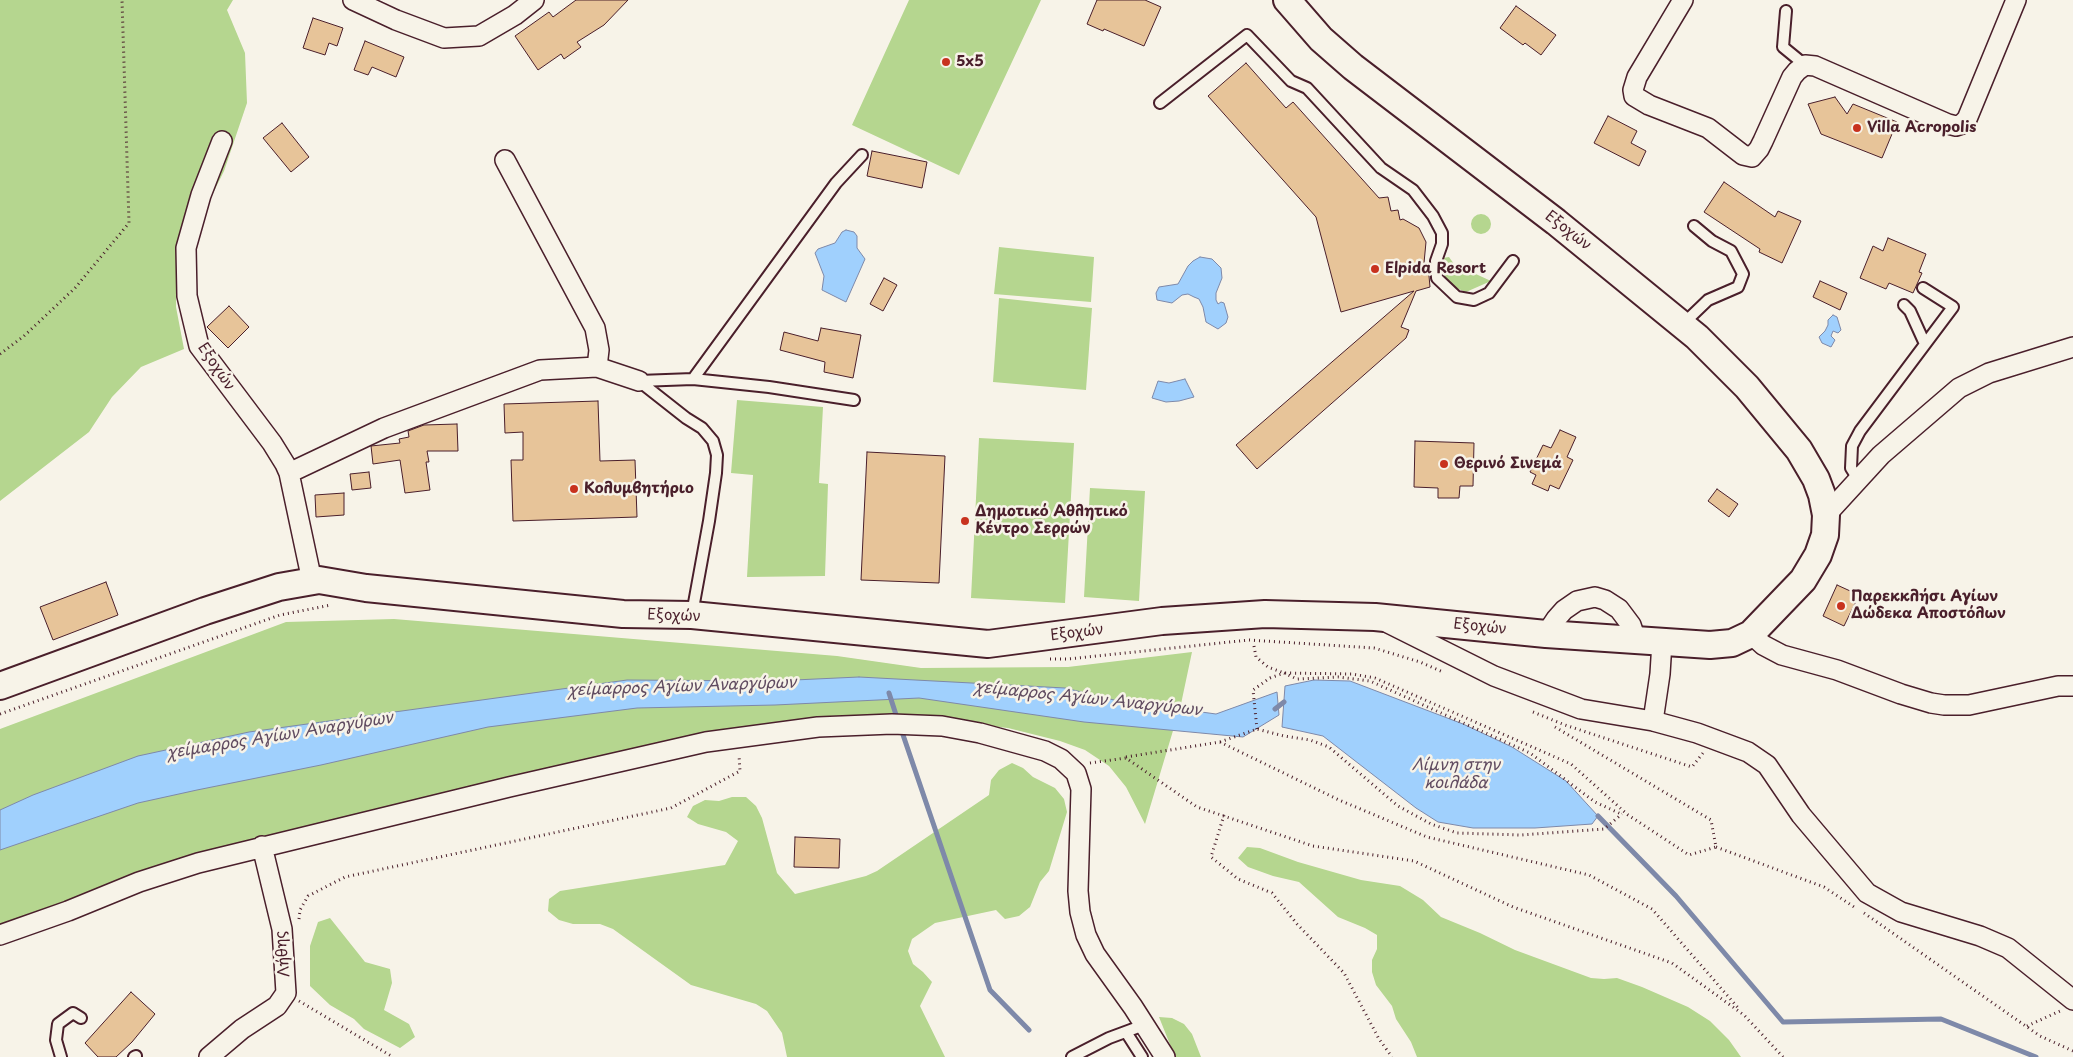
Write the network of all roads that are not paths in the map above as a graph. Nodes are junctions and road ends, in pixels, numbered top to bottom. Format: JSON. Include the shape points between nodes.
{"nodes":[{"id":1,"x":353,"y":0,"type":"edge"},
{"id":2,"x":534,"y":0,"type":"edge"},
{"id":3,"x":1287,"y":0,"type":"edge"},
{"id":4,"x":1682,"y":0,"type":"edge"},
{"id":5,"x":2016,"y":0,"type":"edge"},
{"id":6,"x":1786,"y":11,"type":"dead end"},
{"id":7,"x":1805,"y":64,"type":"junction"},
{"id":8,"x":1160,"y":104,"type":"dead end"},
{"id":9,"x":222,"y":141,"type":"dead end"},
{"id":10,"x":862,"y":155,"type":"dead end"},
{"id":11,"x":505,"y":160,"type":"dead end"},
{"id":12,"x":1694,"y":226,"type":"dead end"},
{"id":13,"x":1513,"y":261,"type":"dead end"},
{"id":14,"x":1923,"y":288,"type":"dead end"},
{"id":15,"x":1904,"y":304,"type":"dead end"},
{"id":16,"x":1682,"y":325,"type":"junction"},
{"id":17,"x":1925,"y":344,"type":"junction"},
{"id":18,"x":2073,"y":347,"type":"edge"},
{"id":19,"x":597,"y":367,"type":"junction"},
{"id":20,"x":694,"y":379,"type":"junction"},
{"id":21,"x":639,"y":381,"type":"junction"},
{"id":22,"x":854,"y":400,"type":"dead end"},
{"id":23,"x":289,"y":473,"type":"junction"},
{"id":24,"x":1858,"y":480,"type":"junction"},
{"id":25,"x":1826,"y":515,"type":"junction"},
{"id":26,"x":312,"y":580,"type":"junction"},
{"id":27,"x":692,"y":615,"type":"junction"},
{"id":28,"x":1375,"y":617,"type":"junction"},
{"id":29,"x":1546,"y":634,"type":"junction"},
{"id":30,"x":1751,"y":634,"type":"junction"},
{"id":31,"x":1636,"y":640,"type":"junction"},
{"id":32,"x":1662,"y":642,"type":"junction"},
{"id":33,"x":0,"y":686,"type":"edge"},
{"id":34,"x":2073,"y":686,"type":"edge"},
{"id":35,"x":1653,"y":721,"type":"junction"},
{"id":36,"x":262,"y":846,"type":"junction"},
{"id":37,"x":0,"y":935,"type":"edge"},
{"id":38,"x":2069,"y":1005,"type":"edge"},
{"id":39,"x":80,"y":1018,"type":"dead end"},
{"id":40,"x":1144,"y":1025,"type":"junction"},
{"id":41,"x":1126,"y":1032,"type":"junction"},
{"id":42,"x":61,"y":1057,"type":"edge"},
{"id":43,"x":209,"y":1057,"type":"edge"},
{"id":44,"x":1072,"y":1057,"type":"edge"},
{"id":45,"x":1142,"y":1057,"type":"edge"},
{"id":46,"x":1165,"y":1057,"type":"edge"}],
"edges":[{"from":1,"to":2,"type":"street","via":[[444,38],[479,36],[515,16]]},
{"from":3,"to":16,"type":"main road","name":"Εξοχών","via":[[1321,39],[1347,62],[1556,222]]},
{"from":4,"to":7,"type":"street","via":[[1636,77],[1633,93],[1640,101],[1700,124],[1743,155],[1752,157],[1759,150],[1792,77]]},
{"from":5,"to":7,"type":"street","via":[[1967,119],[1960,125],[1948,124]]},
{"from":6,"to":7,"type":"lane","via":[[1783,47]]},
{"from":8,"to":13,"type":"lane","via":[[1247,35],[1291,81],[1307,88],[1382,168],[1413,190],[1434,216],[1442,233],[1436,261],[1437,278],[1457,297],[1474,300],[1489,293]]},
{"from":9,"to":23,"type":"street","name":"Εξοχών","via":[[201,195],[186,248],[187,296],[199,346],[272,443]]},
{"from":10,"to":20,"type":"lane","via":[[836,183]]},
{"from":11,"to":19,"type":"street","via":[[595,328],[599,350]]},
{"from":12,"to":16,"type":"lane","via":[[1731,251],[1743,274],[1738,287],[1708,300]]},
{"from":14,"to":17,"type":"lane","via":[[1953,307]]},
{"from":15,"to":17,"type":"lane"},
{"from":16,"to":25,"type":"main road","name":"Εξοχών","via":[[1731,369],[1784,430],[1816,480]]},
{"from":17,"to":24,"type":"lane","via":[[1852,446],[1851,468]]},
{"from":18,"to":24,"type":"street","via":[[2001,368],[1969,382],[1904,434]]},
{"from":19,"to":21,"type":"street"},
{"from":19,"to":23,"type":"street","via":[[540,370],[384,428]]},
{"from":20,"to":21,"type":"lane"},
{"from":20,"to":22,"type":"lane"},
{"from":21,"to":27,"type":"lane","via":[[702,428],[713,441],[717,455],[711,511]]},
{"from":23,"to":26,"type":"street","name":"Εξοχών"},
{"from":24,"to":25,"type":"street"},
{"from":25,"to":30,"type":"main road","name":"Εξοχών","via":[[1825,536],[1812,567],[1784,602]]},
{"from":26,"to":27,"type":"main road","name":"Εξοχών","via":[[613,613]]},
{"from":26,"to":33,"type":"main road","name":"Εξοχών","via":[[205,611]]},
{"from":27,"to":28,"type":"main road","name":"Εξοχών","via":[[988,644],[1199,617],[1293,613]]},
{"from":28,"to":29,"type":"main road","name":"Εξοχών"},
{"from":28,"to":35,"type":"street","via":[[1494,676],[1581,709]]},
{"from":29,"to":31,"type":"main road","name":"Εξοχών"},
{"from":29,"to":31,"type":"street","via":[[1564,610],[1577,601],[1595,597],[1619,608],[1631,625]]},
{"from":30,"to":32,"type":"main road","name":"Εξοχών","via":[[1736,642],[1720,645]]},
{"from":30,"to":34,"type":"street","via":[[1782,655],[1844,672],[1931,703],[1969,705],[2058,686]]},
{"from":31,"to":32,"type":"main road","name":"Εξοχών"},
{"from":32,"to":35,"type":"street"},
{"from":35,"to":38,"type":"street","via":[[1748,752],[1767,765],[1801,816],[1855,880],[1876,899],[1901,912],[2008,948]]},
{"from":36,"to":37,"type":"street","via":[[139,882]]},
{"from":36,"to":40,"type":"street","via":[[299,840],[706,742],[818,727],[884,724],[942,726],[980,733],[1032,746],[1053,755],[1076,773],[1081,784],[1078,890],[1082,922],[1095,954]]},
{"from":36,"to":43,"type":"street","name":"Λήθης","via":[[282,929],[286,993],[277,1006],[242,1029]]},
{"from":39,"to":42,"type":"lane","via":[[73,1013],[58,1024],[56,1040]]},
{"from":40,"to":41,"type":"lane"},
{"from":40,"to":46,"type":"street"},
{"from":41,"to":44,"type":"lane"},
{"from":41,"to":45,"type":"lane"}]}
